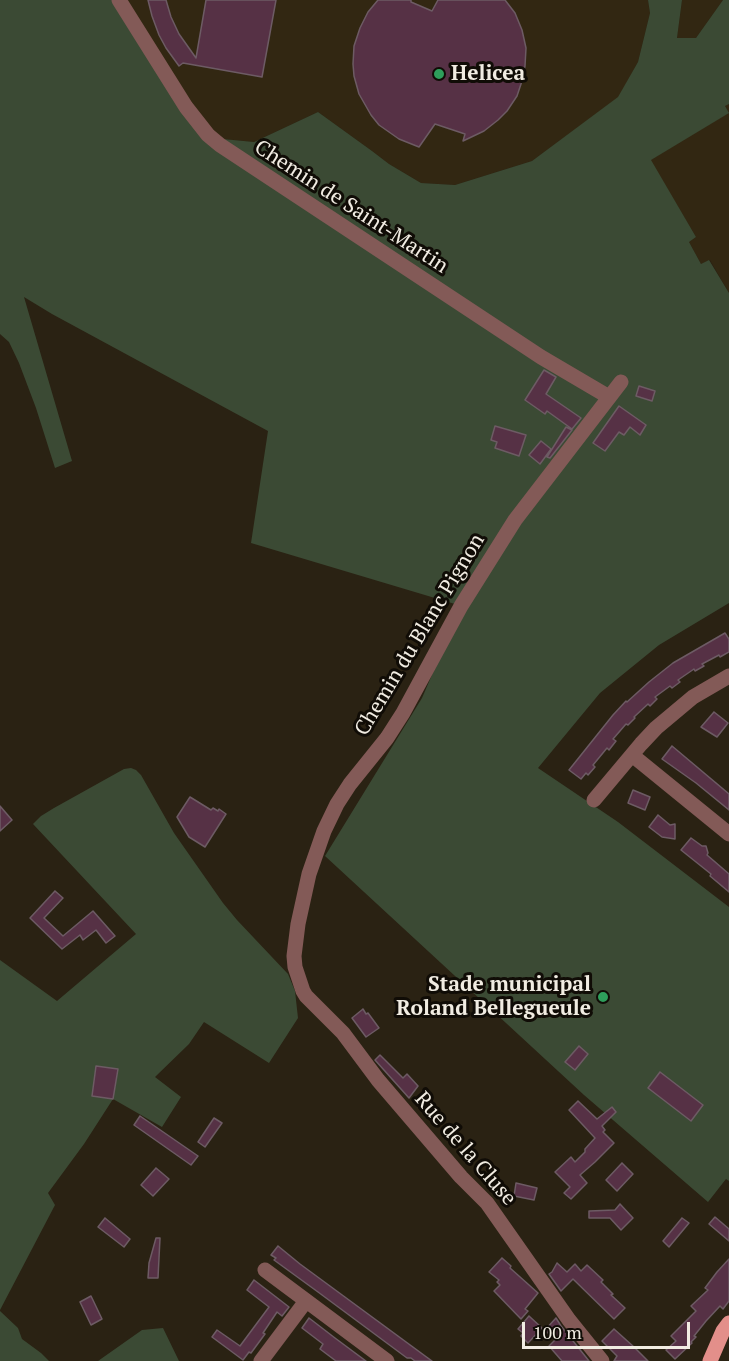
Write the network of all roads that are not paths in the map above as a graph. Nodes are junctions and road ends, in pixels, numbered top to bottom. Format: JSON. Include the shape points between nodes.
{"nodes":[{"id":1,"x":119,"y":0,"type":"edge"},
{"id":2,"x":621,"y":382,"type":"dead end"},
{"id":3,"x":609,"y":397,"type":"junction"},
{"id":4,"x":726,"y":682,"type":"edge"},
{"id":5,"x":632,"y":754,"type":"junction"},
{"id":6,"x":594,"y":800,"type":"dead end"},
{"id":7,"x":729,"y":834,"type":"edge"},
{"id":8,"x":295,"y":967,"type":"joint"},
{"id":9,"x":265,"y":1270,"type":"dead end"},
{"id":10,"x":306,"y":1301,"type":"junction"},
{"id":11,"x":729,"y":1323,"type":"edge"},
{"id":12,"x":261,"y":1361,"type":"edge"},
{"id":13,"x":387,"y":1361,"type":"edge"},
{"id":14,"x":602,"y":1361,"type":"edge"},
{"id":15,"x":710,"y":1361,"type":"edge"}],
"edges":[{"from":1,"to":3,"type":"street","name":"Chemin de Saint-Martin","via":[[186,107],[220,146],[541,357]]},
{"from":2,"to":3,"type":"street","name":"Chemin du Blanc Pignon"},
{"from":3,"to":8,"type":"street","name":"Chemin du Blanc Pignon","via":[[515,520],[461,606],[403,713],[337,804],[303,896]]},
{"from":4,"to":5,"type":"street","via":[[693,697]]},
{"from":5,"to":6,"type":"street"},
{"from":5,"to":7,"type":"street"},
{"from":8,"to":14,"type":"street","name":"Rue de la Cluse","via":[[306,996],[343,1033],[382,1085],[487,1203]]},
{"from":9,"to":10,"type":"street"},
{"from":10,"to":12,"type":"street"},
{"from":10,"to":13,"type":"street"},
{"from":11,"to":15,"type":"main road"}]}
